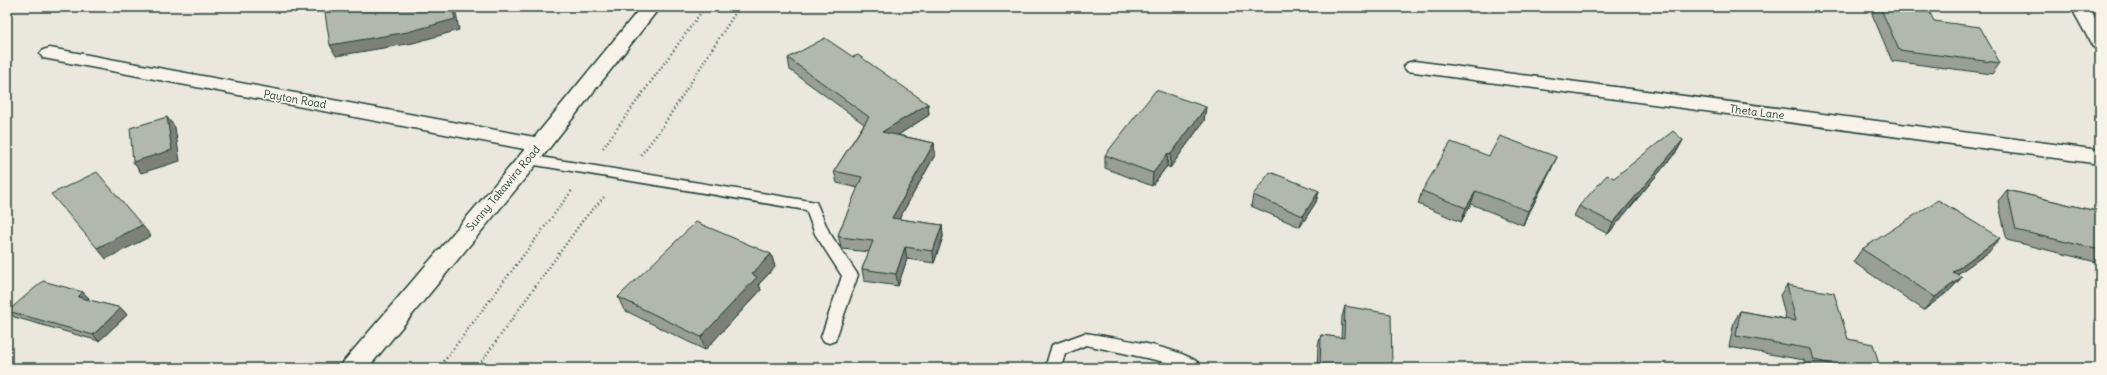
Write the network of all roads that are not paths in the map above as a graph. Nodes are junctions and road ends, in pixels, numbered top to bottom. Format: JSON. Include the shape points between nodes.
{"nodes":[{"id":1,"x":652,"y":7,"type":"edge"},
{"id":2,"x":2080,"y":7,"type":"edge"},
{"id":3,"x":2100,"y":43,"type":"edge"},
{"id":4,"x":50,"y":54,"type":"dead end"},
{"id":5,"x":1414,"y":67,"type":"dead end"},
{"id":6,"x":534,"y":152,"type":"junction"},
{"id":7,"x":2100,"y":157,"type":"edge"},
{"id":8,"x":829,"y":337,"type":"dead end"},
{"id":9,"x":353,"y":368,"type":"edge"},
{"id":10,"x":1053,"y":368,"type":"edge"},
{"id":11,"x":1195,"y":368,"type":"edge"}],
"edges":[{"from":1,"to":6,"type":"street","name":"Sunny Takawira Road"},
{"from":2,"to":3,"type":"street"},
{"from":4,"to":6,"type":"street","name":"Payton Road"},
{"from":5,"to":7,"type":"street","name":"Theta Lane"},
{"from":6,"to":8,"type":"lane","via":[[811,206],[822,234],[850,275]]},
{"from":6,"to":9,"type":"street","name":"Sunny Takawira Road"},
{"from":10,"to":11,"type":"lane","via":[[1058,350],[1085,339],[1178,358]]}]}
